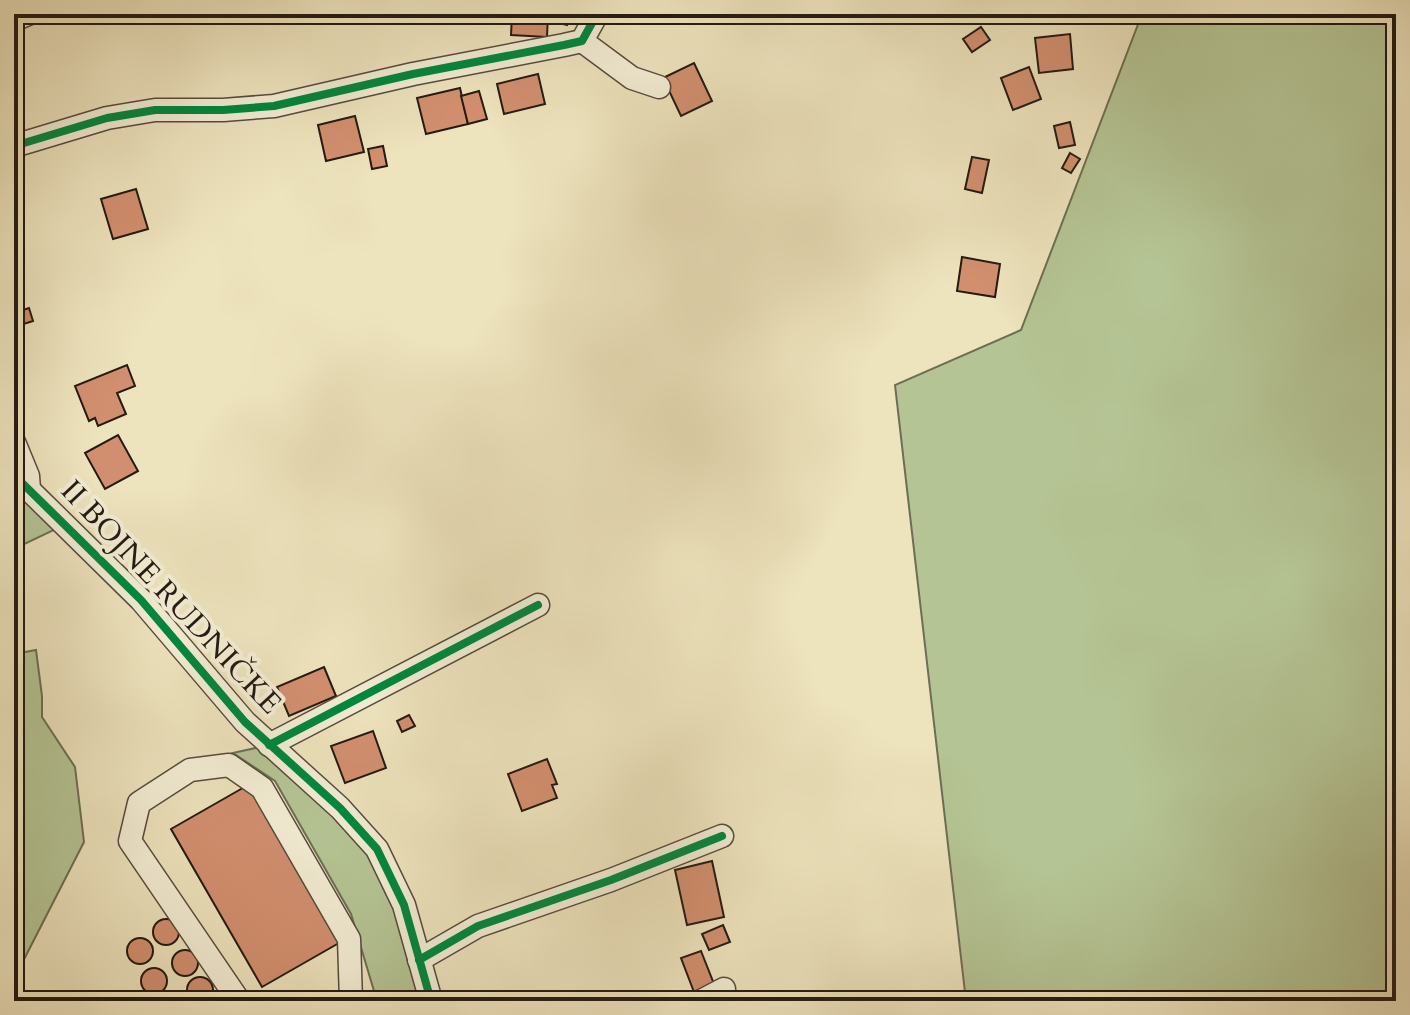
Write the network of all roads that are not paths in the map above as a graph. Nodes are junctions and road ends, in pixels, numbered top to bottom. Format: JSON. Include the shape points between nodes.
{"nodes":[{"id":1,"x":28,"y":14,"type":"edge"},
{"id":2,"x":597,"y":14,"type":"edge"},
{"id":3,"x":14,"y":20,"type":"edge"},
{"id":4,"x":582,"y":41,"type":"junction"},
{"id":5,"x":659,"y":87,"type":"dead end"},
{"id":6,"x":14,"y":146,"type":"edge"},
{"id":7,"x":14,"y":442,"type":"edge"},
{"id":8,"x":21,"y":482,"type":"edge"},
{"id":9,"x":538,"y":605,"type":"dead end"},
{"id":10,"x":269,"y":745,"type":"junction"},
{"id":11,"x":722,"y":836,"type":"dead end"},
{"id":12,"x":419,"y":960,"type":"junction"},
{"id":13,"x":724,"y":989,"type":"dead end"},
{"id":14,"x":239,"y":1001,"type":"edge"},
{"id":15,"x":351,"y":1001,"type":"edge"},
{"id":16,"x":431,"y":1001,"type":"edge"},
{"id":17,"x":701,"y":1001,"type":"edge"}],
"edges":[{"from":1,"to":3,"type":"street"},
{"from":2,"to":4,"type":"street"},
{"from":4,"to":5,"type":"street","via":[[632,78]]},
{"from":4,"to":6,"type":"street","via":[[274,106],[155,110],[107,118]]},
{"from":7,"to":8,"type":"street","name":"II BOJNE RUDNIČKE","via":[[28,476]]},
{"from":8,"to":10,"type":"street","name":"II BOJNE RUDNIČKE","via":[[141,600]]},
{"from":9,"to":10,"type":"street","name":"II BOJNE RUDNIČKE"},
{"from":10,"to":12,"type":"street","name":"II BOJNE RUDNIČKE","via":[[377,849],[404,905]]},
{"from":11,"to":12,"type":"street","via":[[478,926]]},
{"from":12,"to":16,"type":"street","name":"II BOJNE RUDNIČKE"},
{"from":13,"to":17,"type":"street"},
{"from":14,"to":15,"type":"street","via":[[130,841],[139,803],[190,770],[229,765],[262,788],[349,939]]}]}
